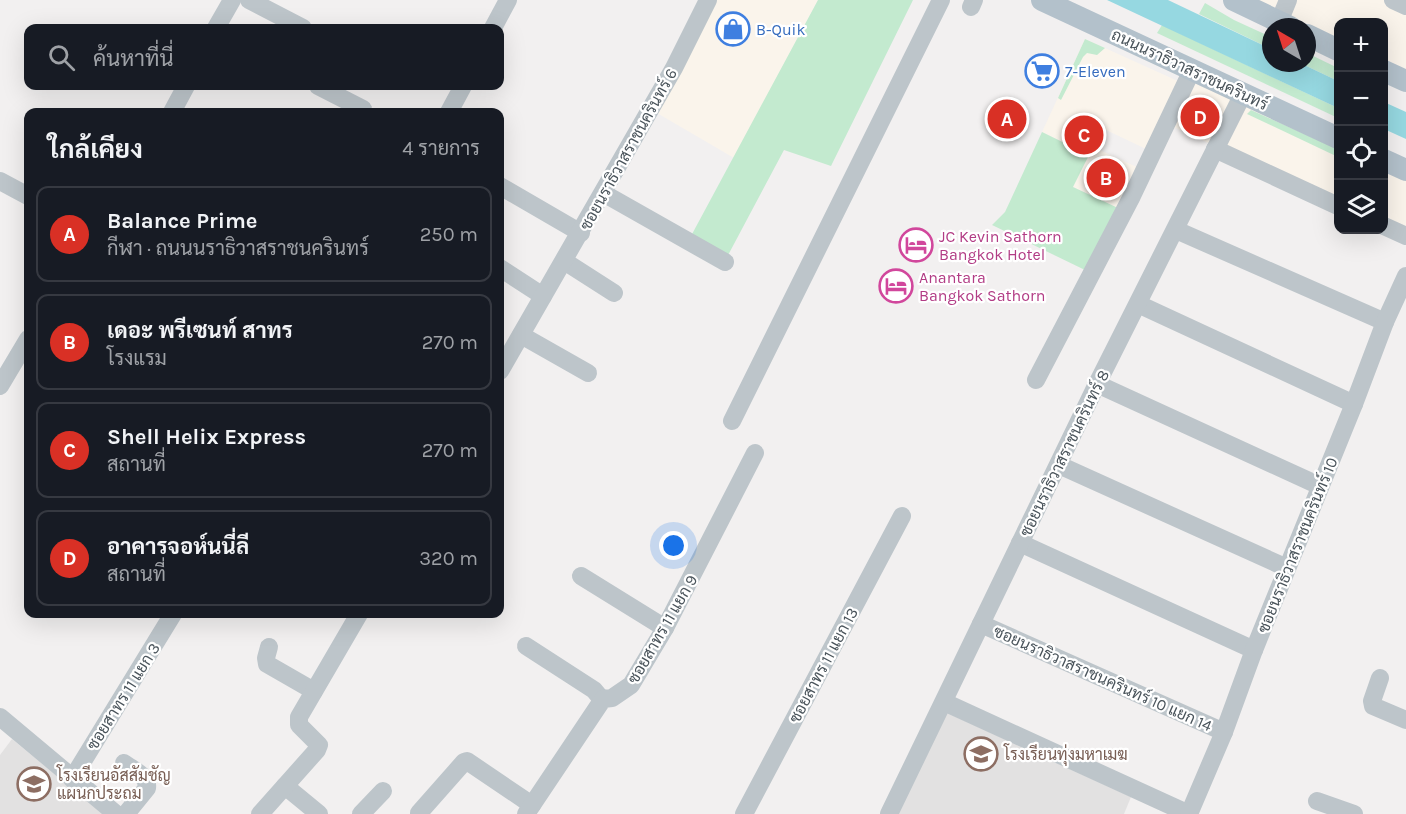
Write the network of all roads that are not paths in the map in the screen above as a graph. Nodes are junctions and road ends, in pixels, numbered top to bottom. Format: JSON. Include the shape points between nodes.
{"nodes":[{"id":1,"x":232,"y":0,"type":"edge"},
{"id":2,"x":249,"y":0,"type":"edge"},
{"id":3,"x":508,"y":0,"type":"edge"},
{"id":4,"x":708,"y":0,"type":"edge"},
{"id":5,"x":941,"y":0,"type":"edge"},
{"id":6,"x":1042,"y":0,"type":"edge"},
{"id":7,"x":1234,"y":0,"type":"edge"},
{"id":8,"x":1288,"y":0,"type":"edge"},
{"id":9,"x":1393,"y":0,"type":"edge"},
{"id":10,"x":1406,"y":6,"type":"edge"},
{"id":11,"x":1270,"y":18,"type":"edge"},
{"id":12,"x":1285,"y":18,"type":"edge"},
{"id":13,"x":218,"y":24,"type":"edge"},
{"id":14,"x":295,"y":24,"type":"edge"},
{"id":15,"x":495,"y":24,"type":"edge"},
{"id":16,"x":1316,"y":39,"type":"edge"},
{"id":17,"x":1334,"y":48,"type":"edge"},
{"id":18,"x":1192,"y":70,"type":"junction"},
{"id":19,"x":1385,"y":72,"type":"edge"},
{"id":20,"x":1406,"y":81,"type":"edge"},
{"id":21,"x":184,"y":90,"type":"edge"},
{"id":22,"x":326,"y":90,"type":"edge"},
{"id":23,"x":461,"y":90,"type":"edge"},
{"id":24,"x":1243,"y":94,"type":"junction"},
{"id":25,"x":174,"y":108,"type":"edge"},
{"id":26,"x":359,"y":108,"type":"edge"},
{"id":27,"x":451,"y":108,"type":"edge"},
{"id":28,"x":1334,"y":136,"type":"edge"},
{"id":29,"x":1215,"y":149,"type":"junction"},
{"id":30,"x":1388,"y":162,"type":"edge"},
{"id":31,"x":1406,"y":170,"type":"edge"},
{"id":32,"x":0,"y":181,"type":"edge"},
{"id":33,"x":504,"y":188,"type":"edge"},
{"id":34,"x":603,"y":193,"type":"junction"},
{"id":35,"x":24,"y":194,"type":"edge"},
{"id":36,"x":1334,"y":204,"type":"edge"},
{"id":37,"x":1388,"y":228,"type":"edge"},
{"id":38,"x":1176,"y":230,"type":"junction"},
{"id":39,"x":581,"y":233,"type":"junction"},
{"id":40,"x":1406,"y":236,"type":"edge"},
{"id":41,"x":564,"y":261,"type":"junction"},
{"id":42,"x":725,"y":262,"type":"dead end"},
{"id":43,"x":504,"y":271,"type":"edge"},
{"id":44,"x":1406,"y":276,"type":"edge"},
{"id":45,"x":614,"y":292,"type":"dead end"},
{"id":46,"x":543,"y":296,"type":"junction"},
{"id":47,"x":1138,"y":304,"type":"junction"},
{"id":48,"x":1385,"y":322,"type":"junction"},
{"id":49,"x":521,"y":335,"type":"junction"},
{"id":50,"x":24,"y":346,"type":"edge"},
{"id":51,"x":504,"y":364,"type":"edge"},
{"id":52,"x":588,"y":373,"type":"dead end"},
{"id":53,"x":1036,"y":380,"type":"dead end"},
{"id":54,"x":1097,"y":384,"type":"junction"},
{"id":55,"x":0,"y":386,"type":"edge"},
{"id":56,"x":1354,"y":404,"type":"junction"},
{"id":57,"x":732,"y":421,"type":"dead end"},
{"id":58,"x":755,"y":453,"type":"dead end"},
{"id":59,"x":1059,"y":465,"type":"junction"},
{"id":60,"x":1320,"y":486,"type":"junction"},
{"id":61,"x":902,"y":516,"type":"dead end"},
{"id":62,"x":1020,"y":543,"type":"junction"},
{"id":63,"x":1287,"y":568,"type":"junction"},
{"id":64,"x":581,"y":576,"type":"dead end"},
{"id":65,"x":171,"y":618,"type":"edge"},
{"id":66,"x":357,"y":618,"type":"edge"},
{"id":67,"x":981,"y":624,"type":"junction"},
{"id":68,"x":665,"y":628,"type":"junction"},
{"id":69,"x":526,"y":646,"type":"dead end"},
{"id":70,"x":269,"y":647,"type":"dead end"},
{"id":71,"x":1254,"y":650,"type":"junction"},
{"id":72,"x":1380,"y":678,"type":"dead end"},
{"id":73,"x":314,"y":691,"type":"junction"},
{"id":74,"x":603,"y":699,"type":"junction"},
{"id":75,"x":944,"y":702,"type":"junction"},
{"id":76,"x":0,"y":717,"type":"edge"},
{"id":77,"x":1406,"y":720,"type":"edge"},
{"id":78,"x":1224,"y":732,"type":"junction"},
{"id":79,"x":124,"y":763,"type":"dead end"},
{"id":80,"x":72,"y":779,"type":"junction"},
{"id":81,"x":285,"y":786,"type":"junction"},
{"id":82,"x":383,"y":791,"type":"dead end"},
{"id":83,"x":1317,"y":801,"type":"dead end"},
{"id":84,"x":529,"y":809,"type":"edge"},
{"id":85,"x":419,"y":813,"type":"edge"},
{"id":86,"x":116,"y":814,"type":"edge"},
{"id":87,"x":126,"y":814,"type":"edge"},
{"id":88,"x":260,"y":814,"type":"edge"},
{"id":89,"x":319,"y":814,"type":"edge"},
{"id":90,"x":361,"y":814,"type":"edge"},
{"id":91,"x":744,"y":814,"type":"edge"},
{"id":92,"x":889,"y":814,"type":"edge"},
{"id":93,"x":1189,"y":814,"type":"edge"},
{"id":94,"x":1354,"y":814,"type":"edge"}],
"edges":[{"from":1,"to":13,"type":"street"},
{"from":2,"to":14,"type":"street"},
{"from":3,"to":15,"type":"street"},
{"from":4,"to":34,"type":"street","name":"ซอยนราธิวาสราชนครินทร์ 6"},
{"from":5,"to":57,"type":"street"},
{"from":6,"to":18,"type":"main road","name":"ถนนนราธิวาสราชนครินทร์"},
{"from":7,"to":11,"type":"main road"},
{"from":8,"to":12,"type":"street"},
{"from":9,"to":10,"type":"street"},
{"from":16,"to":17,"type":"main road"},
{"from":18,"to":24,"type":"main road","name":"ถนนนราธิวาสราชนครินทร์"},
{"from":18,"to":53,"type":"street","via":[[1132,196]]},
{"from":19,"to":20,"type":"main road"},
{"from":21,"to":25,"type":"street"},
{"from":22,"to":26,"type":"street"},
{"from":23,"to":27,"type":"street"},
{"from":24,"to":28,"type":"main road","name":"ถนนนราธิวาสราชนครินทร์"},
{"from":24,"to":29,"type":"street","name":"ซอยนราธิวาสราชนครินทร์ 8"},
{"from":29,"to":36,"type":"street"},
{"from":29,"to":38,"type":"street","name":"ซอยนราธิวาสราชนครินทร์ 8"},
{"from":30,"to":31,"type":"main road"},
{"from":32,"to":35,"type":"street"},
{"from":33,"to":39,"type":"street"},
{"from":34,"to":39,"type":"street","name":"ซอยนราธิวาสราชนครินทร์ 6"},
{"from":34,"to":42,"type":"street"},
{"from":37,"to":40,"type":"street"},
{"from":38,"to":47,"type":"street","name":"ซอยนราธิวาสราชนครินทร์ 8"},
{"from":38,"to":48,"type":"street"},
{"from":39,"to":41,"type":"street","name":"ซอยนราธิวาสราชนครินทร์ 6"},
{"from":41,"to":45,"type":"street"},
{"from":41,"to":46,"type":"street","name":"ซอยนราธิวาสราชนครินทร์ 6"},
{"from":43,"to":46,"type":"street"},
{"from":44,"to":48,"type":"street","name":"ซอยนราธิวาสราชนครินทร์ 10"},
{"from":46,"to":49,"type":"street","name":"ซอยนราธิวาสราชนครินทร์ 6"},
{"from":47,"to":54,"type":"street","name":"ซอยนราธิวาสราชนครินทร์ 8"},
{"from":47,"to":56,"type":"street"},
{"from":48,"to":56,"type":"street","name":"ซอยนราธิวาสราชนครินทร์ 10"},
{"from":49,"to":51,"type":"street","name":"ซอยนราธิวาสราชนครินทร์ 6"},
{"from":49,"to":52,"type":"street"},
{"from":50,"to":55,"type":"street"},
{"from":54,"to":59,"type":"street","name":"ซอยนราธิวาสราชนครินทร์ 8"},
{"from":54,"to":60,"type":"street"},
{"from":56,"to":60,"type":"street","name":"ซอยนราธิวาสราชนครินทร์ 10"},
{"from":58,"to":68,"type":"street","name":"ซอยสาทร 11 แยก 9"},
{"from":59,"to":62,"type":"street","name":"ซอยนราธิวาสราชนครินทร์ 8"},
{"from":59,"to":63,"type":"street"},
{"from":60,"to":63,"type":"street","name":"ซอยนราธิวาสราชนครินทร์ 10"},
{"from":61,"to":91,"type":"street","name":"ซอยสาทร 11 แยก 13"},
{"from":62,"to":67,"type":"street","name":"ซอยนราธิวาสราชนครินทร์ 8"},
{"from":62,"to":71,"type":"street"},
{"from":63,"to":71,"type":"street","name":"ซอยนราธิวาสราชนครินทร์ 10"},
{"from":64,"to":68,"type":"street"},
{"from":65,"to":80,"type":"street","name":"ซอยสาทร 11 แยก 3"},
{"from":66,"to":73,"type":"street"},
{"from":67,"to":75,"type":"street","name":"ซอยนราธิวาสราชนครินทร์ 8"},
{"from":67,"to":78,"type":"street","name":"ซอยนราธิวาสราชนครินทร์ 10 แยก 14"},
{"from":68,"to":74,"type":"street","name":"ซอยสาทร 11 แยก 9","via":[[632,685],[612,698]]},
{"from":69,"to":74,"type":"street"},
{"from":70,"to":73,"type":"street","via":[[267,664]]},
{"from":71,"to":78,"type":"street","name":"ซอยนราธิวาสราชนครินทร์ 10"},
{"from":72,"to":77,"type":"street","via":[[1373,706]]},
{"from":73,"to":81,"type":"street","via":[[298,721],[317,742],[317,750]]},
{"from":74,"to":84,"type":"street"},
{"from":75,"to":92,"type":"street","name":"ซอยนราธิวาสราชนครินทร์ 8"},
{"from":75,"to":93,"type":"street"},
{"from":76,"to":80,"type":"street"},
{"from":78,"to":93,"type":"street","name":"ซอยนราธิวาสราชนครินทร์ 10"},
{"from":79,"to":87,"type":"street","via":[[148,783]]},
{"from":80,"to":86,"type":"street"},
{"from":81,"to":88,"type":"street"},
{"from":81,"to":89,"type":"street"},
{"from":82,"to":90,"type":"street"},
{"from":83,"to":94,"type":"street"},
{"from":84,"to":85,"type":"street","via":[[468,760]]}]}
